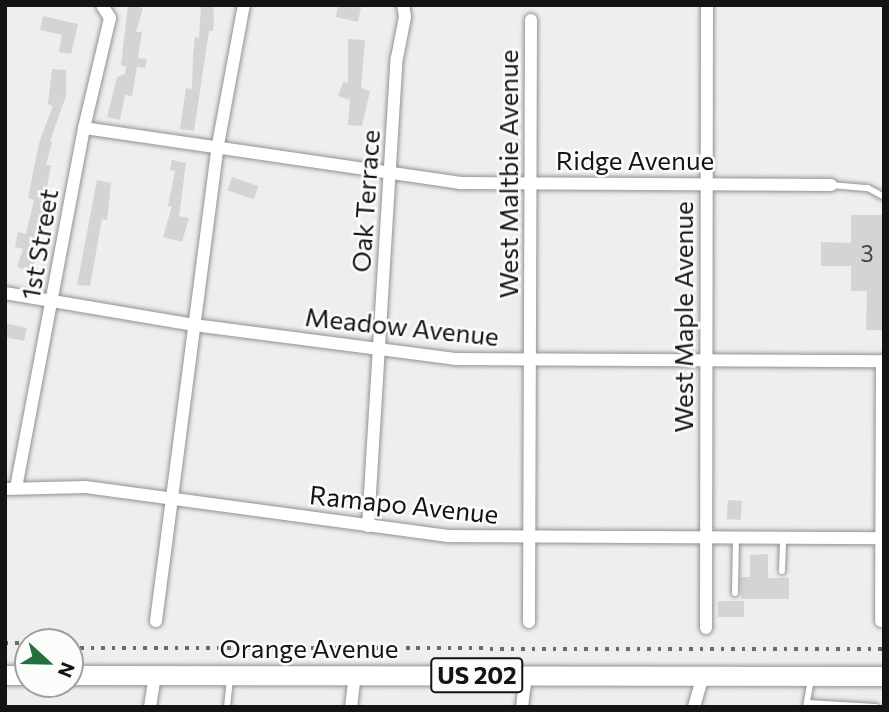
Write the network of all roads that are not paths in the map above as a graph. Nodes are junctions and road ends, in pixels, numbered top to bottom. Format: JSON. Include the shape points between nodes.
{"nodes":[{"id":1,"x":244,"y":5,"type":"edge"},
{"id":2,"x":403,"y":5,"type":"edge"},
{"id":3,"x":707,"y":5,"type":"edge"},
{"id":4,"x":105,"y":8,"type":"edge"},
{"id":5,"x":531,"y":20,"type":"dead end"},
{"id":6,"x":84,"y":128,"type":"junction"},
{"id":7,"x":217,"y":150,"type":"junction"},
{"id":8,"x":390,"y":175,"type":"junction"},
{"id":9,"x":530,"y":183,"type":"junction"},
{"id":10,"x":706,"y":183,"type":"junction"},
{"id":11,"x":831,"y":185,"type":"joint"},
{"id":12,"x":884,"y":197,"type":"edge"},
{"id":13,"x":5,"y":293,"type":"edge"},
{"id":14,"x":52,"y":302,"type":"junction"},
{"id":15,"x":194,"y":325,"type":"junction"},
{"id":16,"x":378,"y":350,"type":"junction"},
{"id":17,"x":530,"y":360,"type":"junction"},
{"id":18,"x":706,"y":360,"type":"junction"},
{"id":19,"x":882,"y":361,"type":"edge"},
{"id":20,"x":11,"y":488,"type":"edge"},
{"id":21,"x":172,"y":500,"type":"junction"},
{"id":22,"x":368,"y":526,"type":"junction"},
{"id":23,"x":528,"y":537,"type":"junction"},
{"id":24,"x":706,"y":538,"type":"junction"},
{"id":25,"x":736,"y":538,"type":"junction"},
{"id":26,"x":783,"y":538,"type":"junction"},
{"id":27,"x":883,"y":538,"type":"edge"},
{"id":28,"x":882,"y":568,"type":"edge"},
{"id":29,"x":782,"y":571,"type":"dead end"},
{"id":30,"x":735,"y":593,"type":"dead end"},
{"id":31,"x":882,"y":594,"type":"edge"},
{"id":32,"x":156,"y":621,"type":"dead end"},
{"id":33,"x":882,"y":621,"type":"edge"},
{"id":34,"x":529,"y":622,"type":"dead end"},
{"id":35,"x":705,"y":628,"type":"dead end"},
{"id":36,"x":704,"y":673,"type":"junction"},
{"id":37,"x":355,"y":674,"type":"junction"},
{"id":38,"x":84,"y":675,"type":"edge"},
{"id":39,"x":155,"y":675,"type":"junction"},
{"id":40,"x":230,"y":675,"type":"junction"},
{"id":41,"x":526,"y":675,"type":"junction"},
{"id":42,"x":811,"y":675,"type":"junction"},
{"id":43,"x":884,"y":676,"type":"edge"},
{"id":44,"x":807,"y":705,"type":"edge"},
{"id":45,"x":150,"y":707,"type":"edge"},
{"id":46,"x":227,"y":707,"type":"edge"},
{"id":47,"x":351,"y":707,"type":"edge"},
{"id":48,"x":522,"y":707,"type":"edge"},
{"id":49,"x":694,"y":707,"type":"edge"},
{"id":50,"x":876,"y":707,"type":"edge"}],
"edges":[{"from":1,"to":7,"type":"street"},
{"from":2,"to":8,"type":"street","name":"Oak Terrace"},
{"from":3,"to":10,"type":"street","name":"West Maple Avenue"},
{"from":4,"to":6,"type":"street","name":"1st Street","via":[[110,18]]},
{"from":5,"to":9,"type":"street","name":"West Maltbie Avenue"},
{"from":6,"to":7,"type":"street","name":"Ridge Avenue"},
{"from":6,"to":14,"type":"street","name":"1st Street"},
{"from":7,"to":8,"type":"street","name":"Ridge Avenue"},
{"from":7,"to":15,"type":"street"},
{"from":8,"to":9,"type":"street","name":"Ridge Avenue","via":[[460,183]]},
{"from":8,"to":16,"type":"street","name":"Oak Terrace"},
{"from":9,"to":10,"type":"street","name":"Ridge Avenue"},
{"from":9,"to":17,"type":"street","name":"West Maltbie Avenue"},
{"from":10,"to":11,"type":"street","name":"Ridge Avenue"},
{"from":10,"to":18,"type":"street","name":"West Maple Avenue"},
{"from":11,"to":12,"type":"lane","via":[[868,188]]},
{"from":13,"to":14,"type":"street","name":"Meadow Avenue"},
{"from":14,"to":15,"type":"street","name":"Meadow Avenue"},
{"from":14,"to":20,"type":"street","name":"1st Street"},
{"from":15,"to":16,"type":"street","name":"Meadow Avenue"},
{"from":15,"to":21,"type":"street"},
{"from":16,"to":17,"type":"street","name":"Meadow Avenue","via":[[455,359]]},
{"from":16,"to":22,"type":"street","name":"Oak Terrace"},
{"from":17,"to":18,"type":"street","name":"Meadow Avenue"},
{"from":17,"to":23,"type":"street","name":"West Maltbie Avenue"},
{"from":18,"to":19,"type":"street","name":"Meadow Avenue"},
{"from":18,"to":24,"type":"street","name":"West Maple Avenue"},
{"from":19,"to":27,"type":"street"},
{"from":20,"to":21,"type":"street","name":"Ramapo Avenue","via":[[86,487]]},
{"from":21,"to":22,"type":"street","name":"Ramapo Avenue"},
{"from":21,"to":32,"type":"street"},
{"from":22,"to":23,"type":"street","name":"Ramapo Avenue","via":[[448,536]]},
{"from":23,"to":24,"type":"street","name":"Ramapo Avenue"},
{"from":23,"to":34,"type":"street","name":"West Maltbie Avenue"},
{"from":24,"to":25,"type":"street","name":"Ramapo Avenue"},
{"from":24,"to":35,"type":"street","name":"West Maple Avenue"},
{"from":25,"to":26,"type":"street","name":"Ramapo Avenue"},
{"from":25,"to":30,"type":"lane"},
{"from":26,"to":27,"type":"street","name":"Ramapo Avenue"},
{"from":26,"to":29,"type":"lane"},
{"from":27,"to":28,"type":"street"},
{"from":28,"to":31,"type":"street"},
{"from":31,"to":33,"type":"street"},
{"from":36,"to":41,"type":"main road","name":"Orange Avenue","number":"US 202"},
{"from":36,"to":42,"type":"main road","name":"Orange Avenue","number":"US 202"},
{"from":36,"to":49,"type":"street"},
{"from":37,"to":40,"type":"main road","name":"Orange Avenue","number":"US 202"},
{"from":37,"to":41,"type":"main road","name":"Orange Avenue","number":"US 202"},
{"from":37,"to":47,"type":"street"},
{"from":38,"to":39,"type":"main road","name":"Orange Avenue","number":"US 202"},
{"from":39,"to":40,"type":"main road","name":"Orange Avenue","number":"US 202"},
{"from":39,"to":45,"type":"street"},
{"from":40,"to":46,"type":"lane"},
{"from":41,"to":48,"type":"street"},
{"from":42,"to":43,"type":"main road","name":"Orange Avenue","number":"US 202"},
{"from":42,"to":44,"type":"lane"},
{"from":44,"to":50,"type":"lane"}]}
